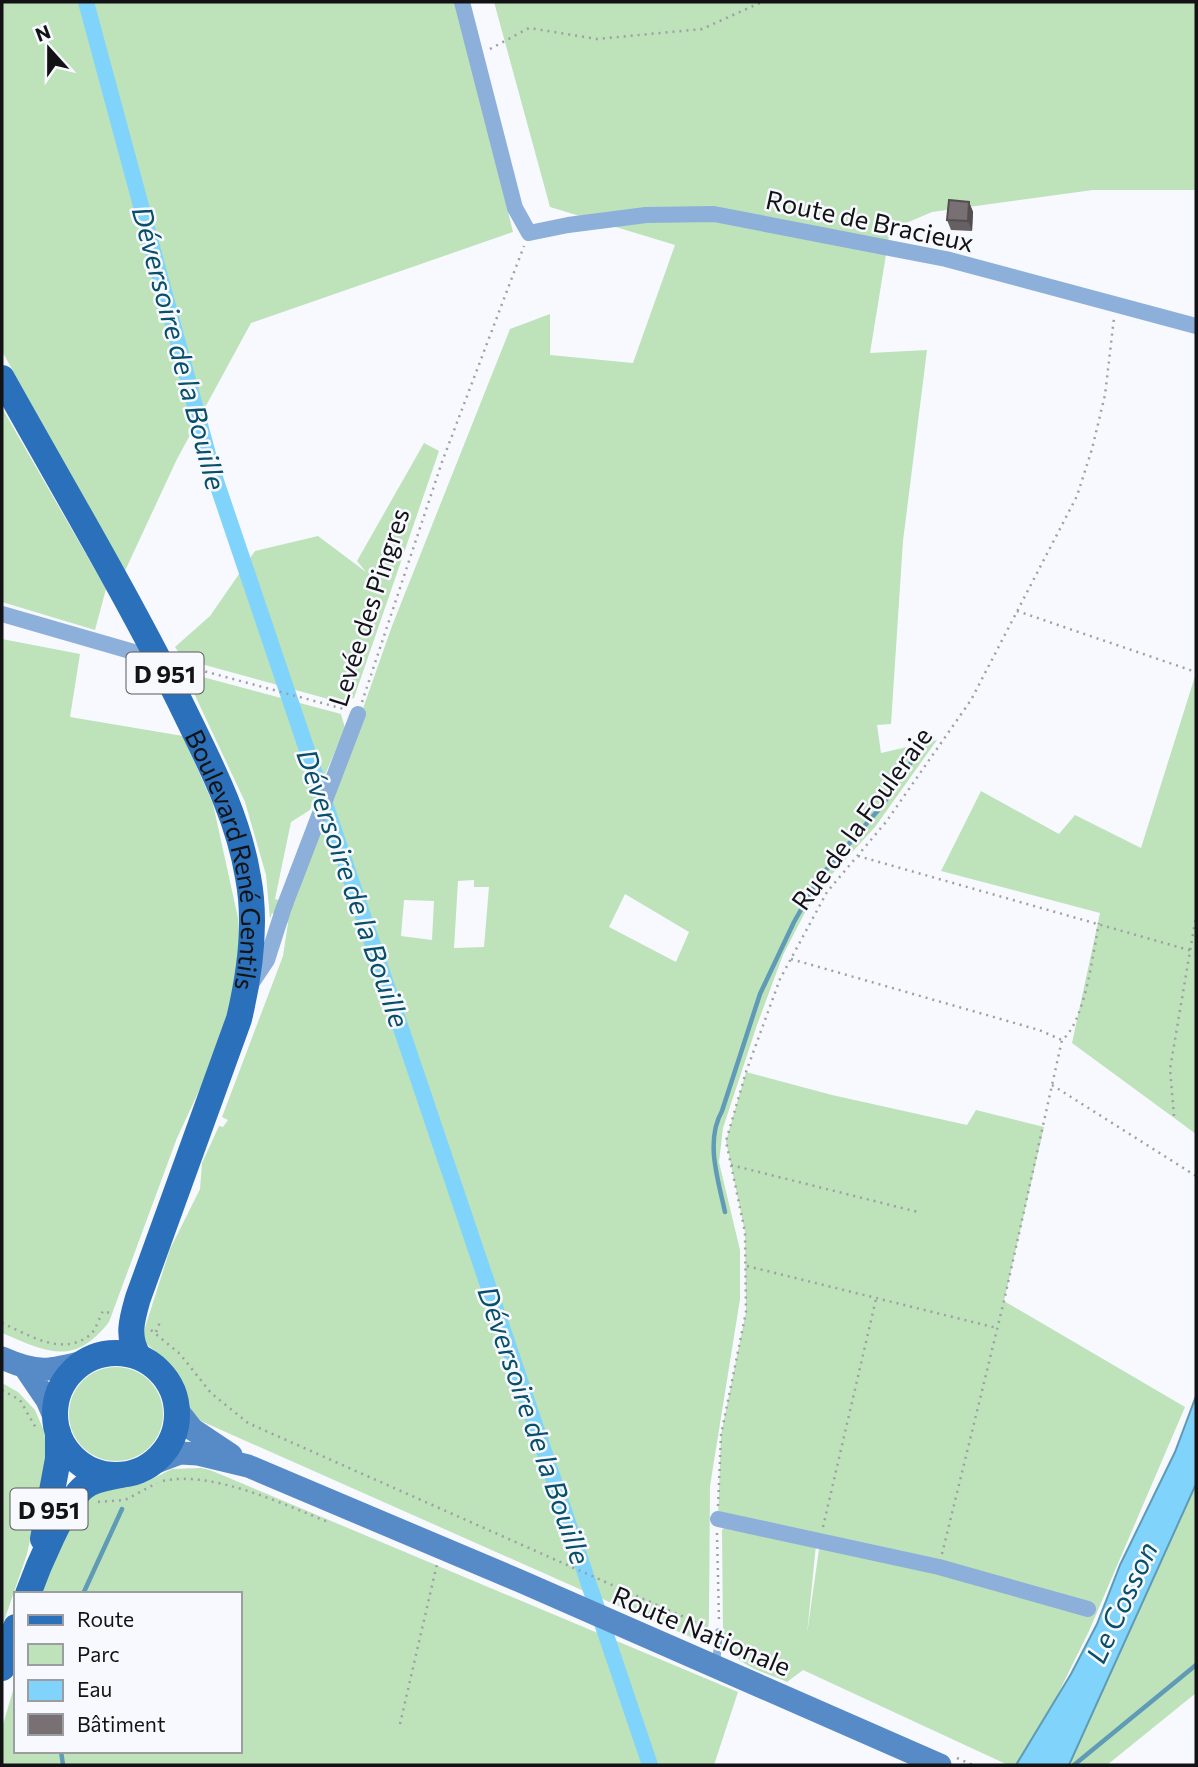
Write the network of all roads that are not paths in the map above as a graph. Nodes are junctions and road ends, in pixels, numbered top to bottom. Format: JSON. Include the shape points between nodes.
{"nodes":[{"id":1,"x":462,"y":2,"type":"edge"},
{"id":2,"x":1196,"y":326,"type":"edge"},
{"id":3,"x":2,"y":378,"type":"edge"},
{"id":4,"x":2,"y":614,"type":"edge"},
{"id":5,"x":170,"y":662,"type":"junction"},
{"id":6,"x":358,"y":714,"type":"road end"},
{"id":7,"x":245,"y":992,"type":"junction"},
{"id":8,"x":126,"y":1319,"type":"junction"},
{"id":9,"x":139,"y":1357,"type":"junction"},
{"id":10,"x":2,"y":1358,"type":"edge"},
{"id":11,"x":91,"y":1359,"type":"junction"},
{"id":12,"x":26,"y":1369,"type":"junction"},
{"id":13,"x":177,"y":1410,"type":"junction"},
{"id":14,"x":57,"y":1427,"type":"junction"},
{"id":15,"x":151,"y":1464,"type":"junction"},
{"id":16,"x":248,"y":1466,"type":"junction"},
{"id":17,"x":121,"y":1475,"type":"junction"},
{"id":18,"x":718,"y":1519,"type":"road end"},
{"id":19,"x":29,"y":1589,"type":"edge"},
{"id":20,"x":1088,"y":1609,"type":"dead end"},
{"id":21,"x":14,"y":1633,"type":"edge"},
{"id":22,"x":719,"y":1636,"type":"road end"},
{"id":23,"x":2,"y":1668,"type":"edge"},
{"id":24,"x":716,"y":1668,"type":"junction"},
{"id":25,"x":944,"y":1760,"type":"edge"}],
"edges":[{"from":1,"to":2,"type":"street","name":"Route de Bracieux","via":[[515,208],[529,233],[646,215],[714,214],[946,259]]},
{"from":3,"to":5,"type":"main road","name":"Boulevard René Gentils","number":"D 951"},
{"from":4,"to":5,"type":"street"},
{"from":5,"to":7,"type":"main road","name":"Boulevard René Gentils","number":"D 951","via":[[241,841],[251,916]]},
{"from":6,"to":7,"type":"street","name":"Levée des Pingres","via":[[267,960]]},
{"from":7,"to":8,"type":"main road","name":"Boulevard René Gentils","number":"D 951","via":[[239,1019]]},
{"from":8,"to":9,"type":"main road"},
{"from":8,"to":11,"type":"main road","name":"Boulevard René Gentils","number":"D 951"},
{"from":9,"to":11,"type":"main road","via":[[121,1353]]},
{"from":9,"to":13,"type":"main road","via":[[166,1378]]},
{"from":10,"to":12,"type":"main road"},
{"from":11,"to":12,"type":"main road","via":[[58,1369]]},
{"from":11,"to":14,"type":"main road","via":[[65,1380],[58,1396]]},
{"from":12,"to":14,"type":"main road","via":[[47,1400]]},
{"from":13,"to":15,"type":"main road","via":[[170,1443]]},
{"from":13,"to":16,"type":"main road","name":"Route Nationale","via":[[192,1429]]},
{"from":14,"to":17,"type":"main road","via":[[78,1461],[98,1472]]},
{"from":14,"to":19,"type":"main road","number":"D 951","via":[[54,1486]]},
{"from":15,"to":16,"type":"main road","name":"Route Nationale","via":[[180,1453]]},
{"from":15,"to":17,"type":"main road"},
{"from":16,"to":24,"type":"main road","name":"Route Nationale"},
{"from":17,"to":19,"type":"main road","number":"D 951","via":[[97,1480],[76,1494]]},
{"from":18,"to":20,"type":"street","via":[[939,1567]]},
{"from":21,"to":23,"type":"main road"},
{"from":22,"to":24,"type":"lane"},
{"from":24,"to":25,"type":"main road","name":"Route Nationale"}]}
